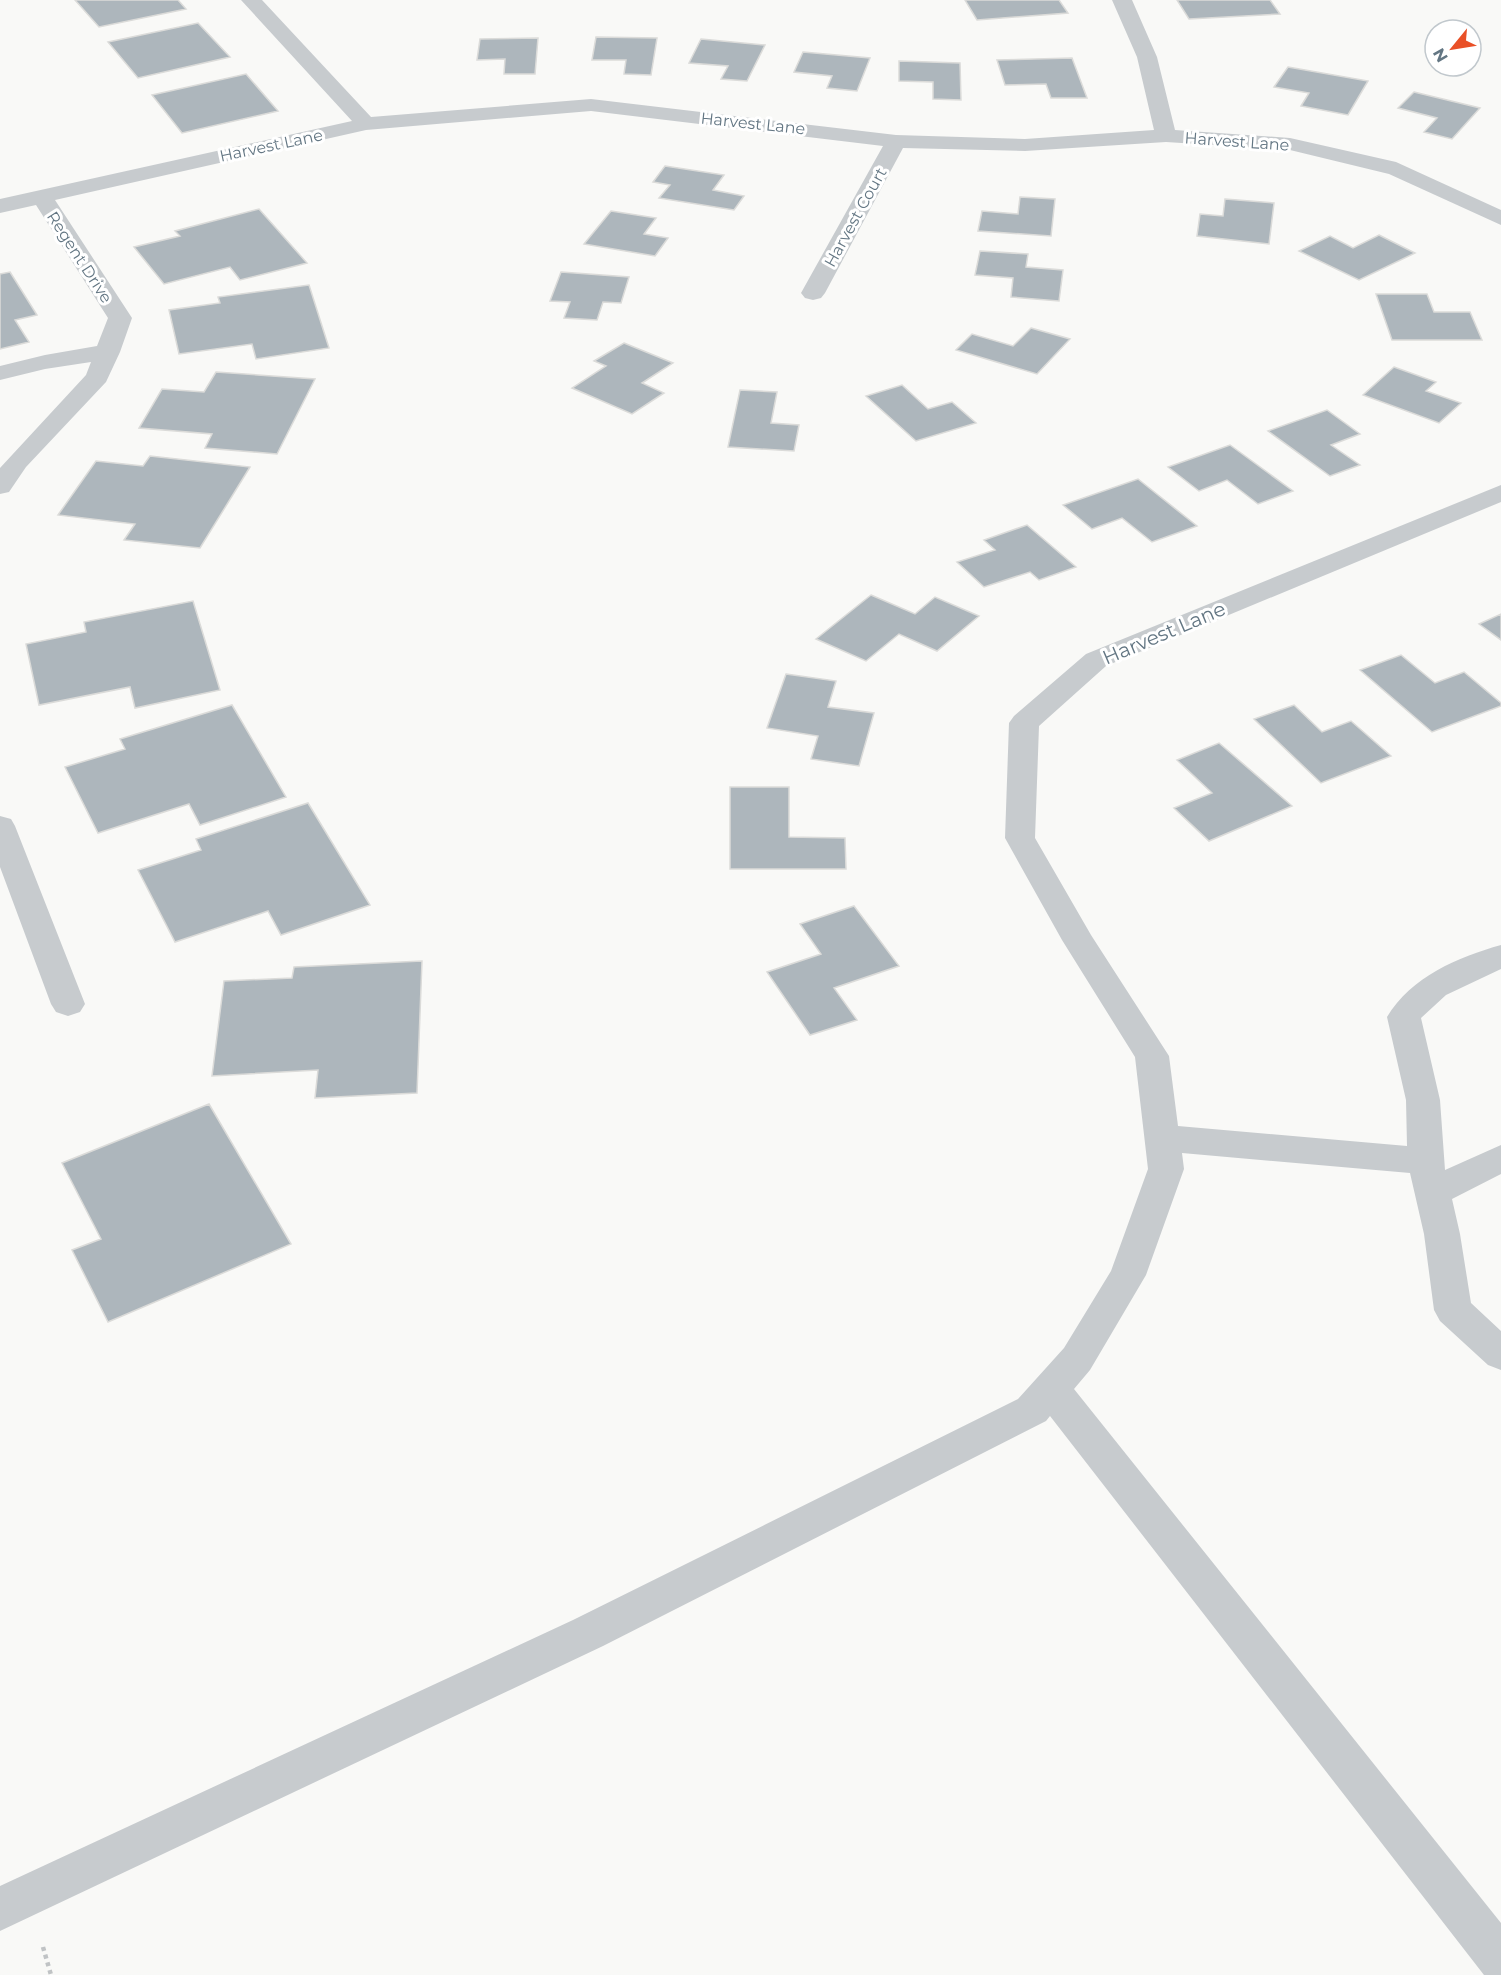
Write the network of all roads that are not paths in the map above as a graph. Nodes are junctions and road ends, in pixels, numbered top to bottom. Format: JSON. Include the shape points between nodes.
{"nodes":[{"id":1,"x":251,"y":0,"type":"edge"},
{"id":2,"x":1122,"y":0,"type":"edge"},
{"id":3,"x":366,"y":124,"type":"junction"},
{"id":4,"x":1166,"y":136,"type":"junction"},
{"id":5,"x":896,"y":141,"type":"junction"},
{"id":6,"x":41,"y":196,"type":"junction"},
{"id":7,"x":0,"y":206,"type":"edge"},
{"id":8,"x":1501,"y":218,"type":"edge"},
{"id":9,"x":813,"y":293,"type":"dead end"},
{"id":10,"x":108,"y":352,"type":"junction"},
{"id":11,"x":0,"y":373,"type":"edge"},
{"id":12,"x":0,"y":486,"type":"edge"},
{"id":13,"x":1501,"y":493,"type":"edge"},
{"id":14,"x":0,"y":826,"type":"edge"},
{"id":15,"x":1501,"y":956,"type":"edge"},
{"id":16,"x":68,"y":1004,"type":"dead end"},
{"id":17,"x":1162,"y":1138,"type":"junction"},
{"id":18,"x":1501,"y":1158,"type":"edge"},
{"id":19,"x":1429,"y":1176,"type":"junction"},
{"id":20,"x":1501,"y":1354,"type":"edge"},
{"id":21,"x":1052,"y":1388,"type":"junction"},
{"id":22,"x":0,"y":1909,"type":"edge"},
{"id":23,"x":1501,"y":1960,"type":"edge"}],
"edges":[{"from":1,"to":3,"type":"street"},
{"from":2,"to":4,"type":"street","via":[[1147,57]]},
{"from":3,"to":5,"type":"street","name":"Harvest Lane","via":[[591,105]]},
{"from":3,"to":6,"type":"street","name":"Harvest Lane"},
{"from":4,"to":5,"type":"street","name":"Harvest Lane","via":[[1025,145]]},
{"from":4,"to":8,"type":"street","name":"Harvest Lane","via":[[1290,144],[1396,169]]},
{"from":5,"to":9,"type":"street","name":"Harvest Court"},
{"from":6,"to":7,"type":"street","name":"Harvest Lane"},
{"from":6,"to":10,"type":"street","name":"Regent Drive","via":[[120,318]]},
{"from":10,"to":11,"type":"street"},
{"from":10,"to":12,"type":"street","name":"Regent Drive","via":[[98,377],[17,462]]},
{"from":13,"to":17,"type":"street","name":"Harvest Lane","via":[[1096,660],[1024,723],[1020,838],[1078,940],[1152,1056]]},
{"from":14,"to":16,"type":"street"},
{"from":15,"to":19,"type":"street","via":[[1428,990],[1411,1004],[1404,1017],[1424,1100]]},
{"from":17,"to":19,"type":"street"},
{"from":17,"to":21,"type":"street","name":"Harvest Lane","via":[[1166,1169],[1128,1275],[1077,1359]]},
{"from":18,"to":19,"type":"street"},
{"from":19,"to":20,"type":"street","via":[[1453,1310]]},
{"from":21,"to":22,"type":"street","name":"Harvest Lane","via":[[1032,1410],[588,1633]]},
{"from":21,"to":23,"type":"street"}]}
